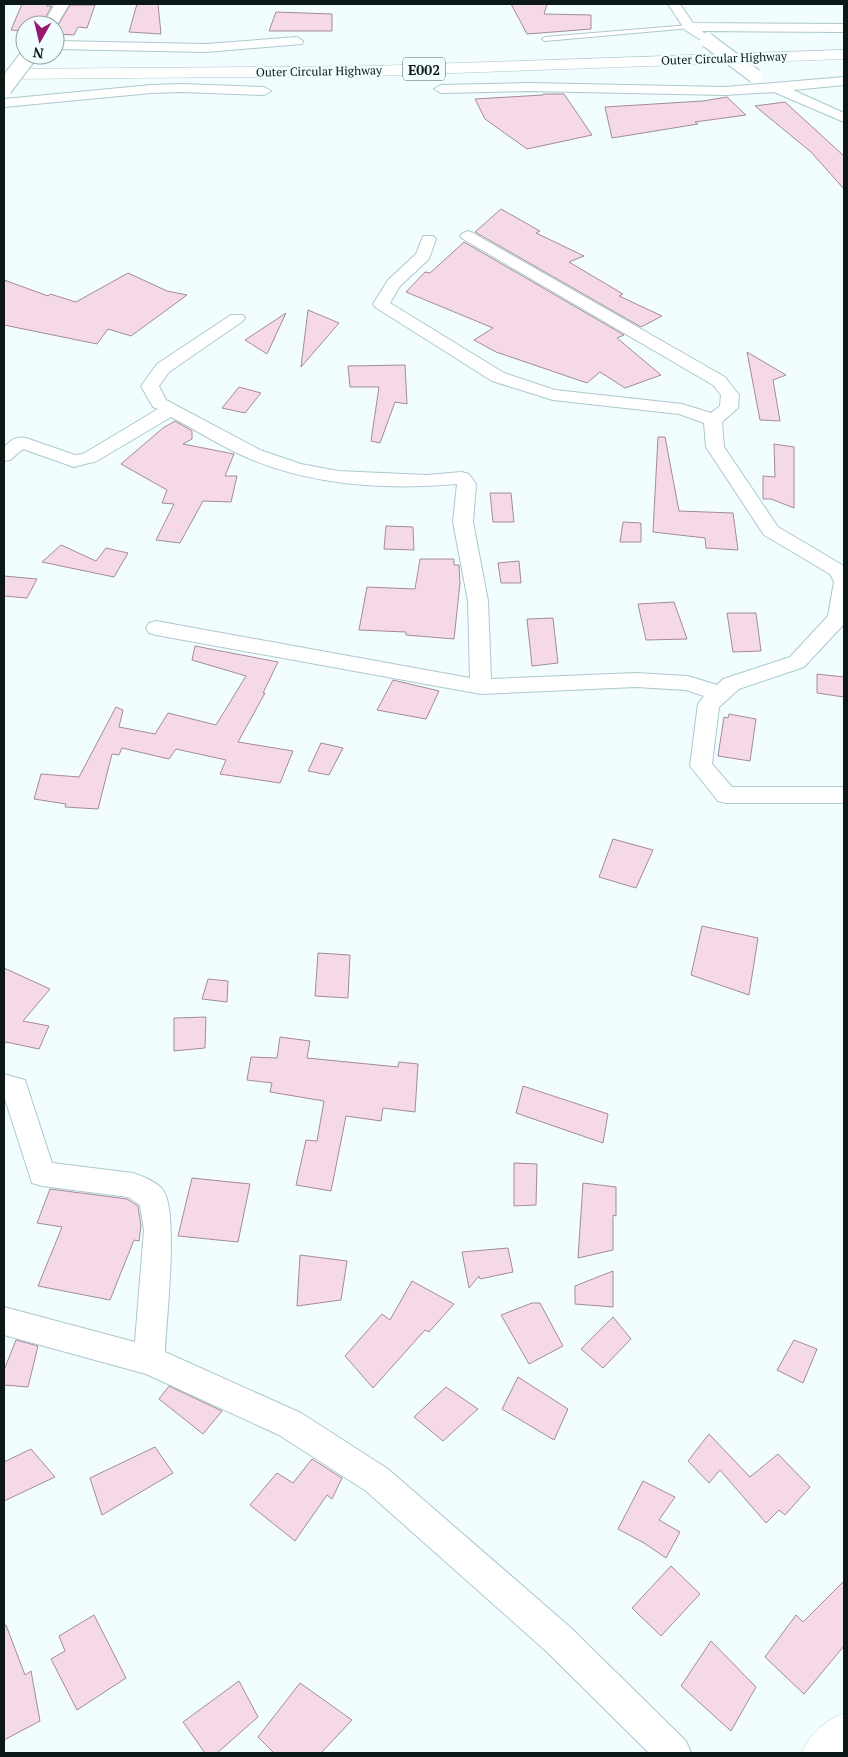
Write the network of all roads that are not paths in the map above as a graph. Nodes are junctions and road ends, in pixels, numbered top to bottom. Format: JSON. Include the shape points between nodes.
{"nodes":[{"id":1,"x":62,"y":4,"type":"edge"},
{"id":2,"x":674,"y":4,"type":"edge"},
{"id":3,"x":56,"y":15,"type":"edge"},
{"id":4,"x":689,"y":27,"type":"junction"},
{"id":5,"x":844,"y":28,"type":"edge"},
{"id":6,"x":545,"y":39,"type":"dead end"},
{"id":7,"x":296,"y":41,"type":"dead end"},
{"id":8,"x":65,"y":45,"type":"edge"},
{"id":9,"x":844,"y":45,"type":"edge"},
{"id":10,"x":844,"y":54,"type":"edge"},
{"id":11,"x":4,"y":63,"type":"edge"},
{"id":12,"x":21,"y":65,"type":"edge"},
{"id":13,"x":4,"y":74,"type":"edge"},
{"id":14,"x":844,"y":81,"type":"edge"},
{"id":15,"x":4,"y":88,"type":"edge"},
{"id":16,"x":777,"y":88,"type":"junction"},
{"id":17,"x":441,"y":89,"type":"dead end"},
{"id":18,"x":264,"y":91,"type":"dead end"},
{"id":19,"x":4,"y":103,"type":"edge"},
{"id":20,"x":844,"y":118,"type":"edge"},
{"id":21,"x":468,"y":236,"type":"dead end"},
{"id":22,"x":428,"y":239,"type":"dead end"},
{"id":23,"x":237,"y":318,"type":"dead end"},
{"id":24,"x":171,"y":409,"type":"junction"},
{"id":25,"x":713,"y":420,"type":"junction"},
{"id":26,"x":4,"y":456,"type":"edge"},
{"id":27,"x":156,"y":628,"type":"dead end"},
{"id":28,"x":481,"y":687,"type":"junction"},
{"id":29,"x":720,"y":694,"type":"junction"},
{"id":30,"x":844,"y":795,"type":"edge"},
{"id":31,"x":4,"y":1085,"type":"edge"},
{"id":32,"x":4,"y":1321,"type":"edge"},
{"id":33,"x":149,"y":1360,"type":"junction"},
{"id":34,"x":844,"y":1733,"type":"edge"},
{"id":35,"x":674,"y":1753,"type":"edge"},
{"id":36,"x":822,"y":1753,"type":"edge"}],
"edges":[{"from":1,"to":3,"type":"main road"},
{"from":2,"to":4,"type":"street"},
{"from":4,"to":5,"type":"street"},
{"from":4,"to":6,"type":"lane"},
{"from":4,"to":16,"type":"street","bridge":true,"via":[[755,76]]},
{"from":7,"to":8,"type":"street","via":[[206,48]]},
{"from":9,"to":11,"type":"main road","name":"Outer Circular Highway","number":"E002","via":[[366,60]]},
{"from":10,"to":13,"type":"main road","name":"Outer Circular Highway","number":"E002","via":[[362,71]]},
{"from":12,"to":15,"type":"main road","bridge":true},
{"from":14,"to":16,"type":"street"},
{"from":16,"to":17,"type":"street","via":[[685,91],[529,87]]},
{"from":16,"to":20,"type":"street"},
{"from":18,"to":19,"type":"street","via":[[158,89]]},
{"from":21,"to":25,"type":"street","via":[[718,381],[730,395],[729,408]]},
{"from":22,"to":25,"type":"street","via":[[423,256],[394,283],[381,304],[498,377],[553,395],[682,409]]},
{"from":23,"to":24,"type":"street","via":[[163,368],[154,380],[150,386],[159,403]]},
{"from":24,"to":26,"type":"street","via":[[89,458],[74,461],[20,442]]},
{"from":24,"to":28,"type":"street","via":[[254,454],[297,469],[338,477],[426,481],[462,478],[467,484],[463,522],[478,601]]},
{"from":25,"to":29,"type":"street","via":[[715,447],[771,531],[837,570],[844,582],[838,618],[797,662],[731,684]]},
{"from":27,"to":28,"type":"street"},
{"from":28,"to":29,"type":"street","via":[[636,680],[688,683]]},
{"from":29,"to":30,"type":"street","via":[[709,704],[701,766],[726,795]]},
{"from":31,"to":33,"type":"street","via":[[16,1088],[42,1174],[133,1185],[153,1198],[158,1230]]},
{"from":32,"to":33,"type":"street"},
{"from":33,"to":35,"type":"street","via":[[290,1424],[377,1480],[558,1639]]},
{"from":34,"to":36,"type":"main road"}]}
